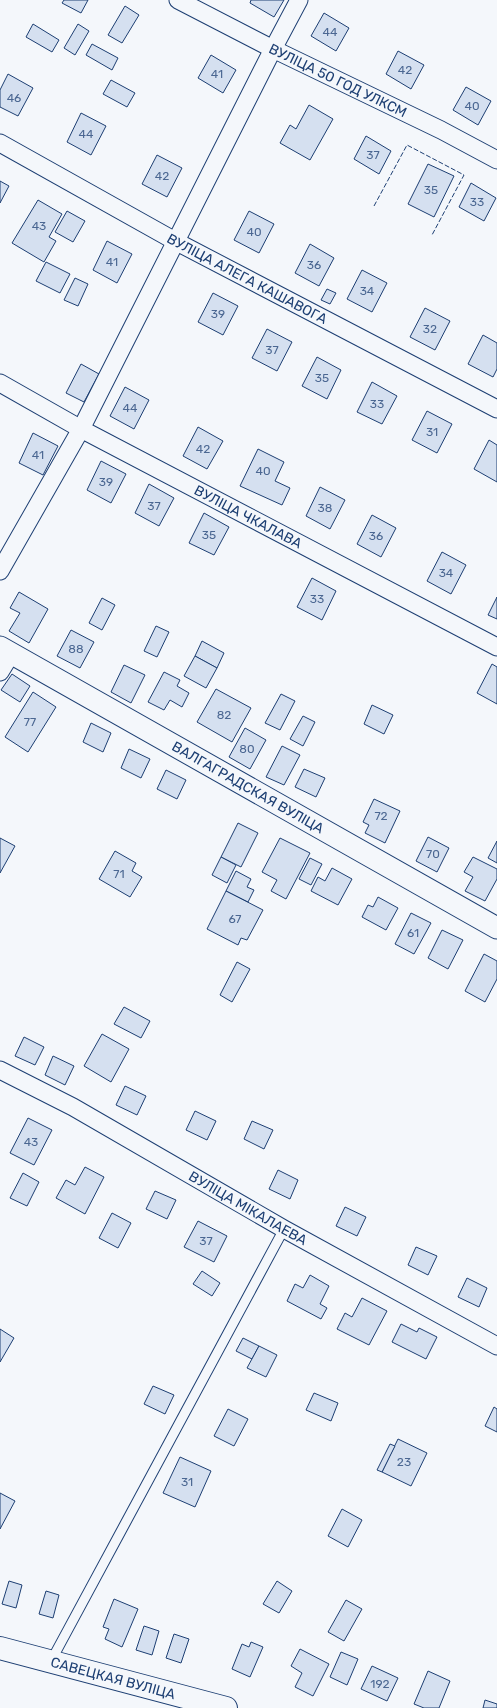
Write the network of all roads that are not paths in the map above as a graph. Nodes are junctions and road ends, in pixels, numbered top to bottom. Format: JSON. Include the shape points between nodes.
{"nodes":[{"id":1,"x":178,"y":0,"type":"edge"},
{"id":2,"x":299,"y":0,"type":"edge"},
{"id":3,"x":273,"y":49,"type":"junction"},
{"id":4,"x":0,"y":143,"type":"edge"},
{"id":5,"x":497,"y":160,"type":"edge"},
{"id":6,"x":175,"y":241,"type":"junction"},
{"id":7,"x":0,"y":383,"type":"edge"},
{"id":8,"x":497,"y":409,"type":"edge"},
{"id":9,"x":81,"y":429,"type":"junction"},
{"id":10,"x":0,"y":571,"type":"edge"},
{"id":11,"x":497,"y":647,"type":"edge"},
{"id":12,"x":5,"y":650,"type":"edge"},
{"id":13,"x":0,"y":672,"type":"edge"},
{"id":14,"x":497,"y":928,"type":"edge"},
{"id":15,"x":0,"y":1070,"type":"edge"},
{"id":16,"x":284,"y":1230,"type":"junction"},
{"id":17,"x":497,"y":1346,"type":"edge"},
{"id":18,"x":0,"y":1648,"type":"edge"},
{"id":19,"x":51,"y":1661,"type":"junction"},
{"id":20,"x":226,"y":1708,"type":"edge"}],
"edges":[{"from":1,"to":3,"type":"street","name":"ВУЛІЦА 50 ГОД УЛКСМ"},
{"from":2,"to":3,"type":"street"},
{"from":3,"to":5,"type":"street","name":"ВУЛІЦА 50 ГОД УЛКСМ","via":[[441,130]]},
{"from":3,"to":6,"type":"street"},
{"from":4,"to":6,"type":"street","name":"ВУЛІЦА АЛЕГА КАШАВОГА"},
{"from":6,"to":8,"type":"street","name":"ВУЛІЦА АЛЕГА КАШАВОГА"},
{"from":6,"to":9,"type":"street"},
{"from":7,"to":9,"type":"street","name":"ВУЛІЦА ЧКАЛАВА"},
{"from":9,"to":10,"type":"street"},
{"from":9,"to":11,"type":"street","name":"ВУЛІЦА ЧКАЛАВА"},
{"from":12,"to":13,"type":"street"},
{"from":12,"to":14,"type":"street","name":"ВАЛГАГРАДСКАЯ ВУЛІЦА"},
{"from":15,"to":16,"type":"street","name":"ВУЛІЦА МІКАЛАЕВА","via":[[73,1107]]},
{"from":16,"to":17,"type":"street","name":"ВУЛІЦА МІКАЛАЕВА"},
{"from":16,"to":19,"type":"lane"},
{"from":18,"to":19,"type":"main road","name":"САВЕЦКАЯ ВУЛІЦА"},
{"from":19,"to":20,"type":"main road","name":"САВЕЦКАЯ ВУЛІЦА"}]}
